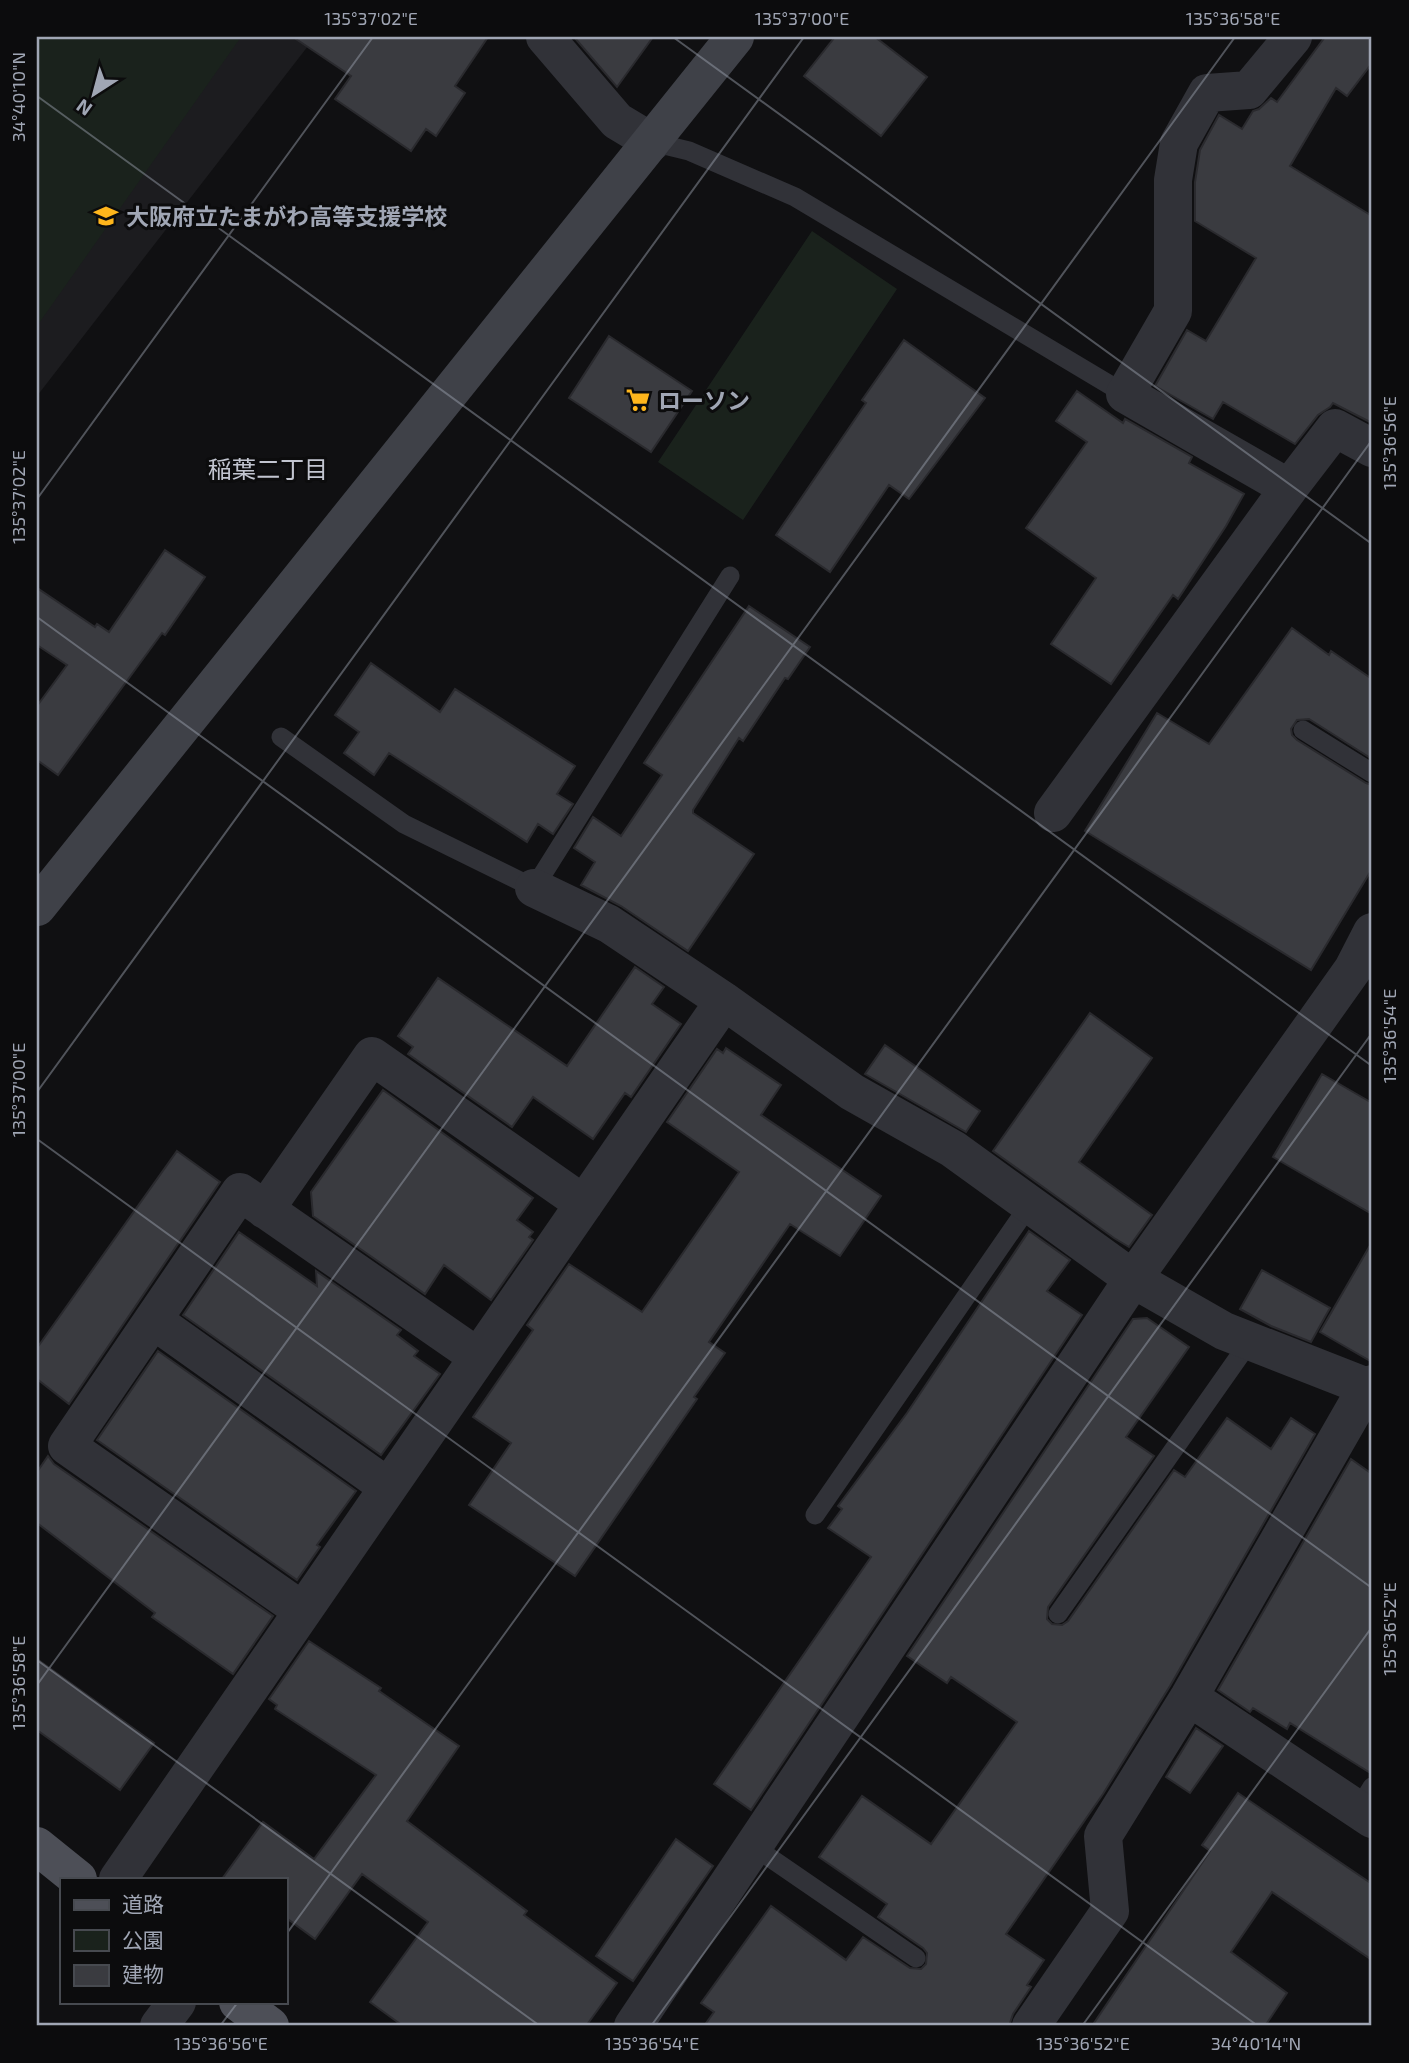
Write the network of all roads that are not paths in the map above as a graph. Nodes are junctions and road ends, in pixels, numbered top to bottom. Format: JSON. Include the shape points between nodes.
{"nodes":[{"id":1,"x":546,"y":37,"type":"edge"},
{"id":2,"x":735,"y":37,"type":"edge"},
{"id":3,"x":1293,"y":37,"type":"edge"},
{"id":4,"x":652,"y":142,"type":"junction"},
{"id":5,"x":1125,"y":394,"type":"junction"},
{"id":6,"x":1372,"y":449,"type":"edge"},
{"id":7,"x":1289,"y":488,"type":"junction"},
{"id":8,"x":730,"y":576,"type":"dead end"},
{"id":9,"x":1303,"y":730,"type":"dead end"},
{"id":10,"x":281,"y":737,"type":"dead end"},
{"id":11,"x":1372,"y":773,"type":"edge"},
{"id":12,"x":1053,"y":813,"type":"dead end"},
{"id":13,"x":534,"y":888,"type":"junction"},
{"id":14,"x":37,"y":907,"type":"edge"},
{"id":15,"x":1372,"y":932,"type":"edge"},
{"id":16,"x":723,"y":1001,"type":"junction"},
{"id":17,"x":584,"y":1203,"type":"junction"},
{"id":18,"x":1030,"y":1204,"type":"junction"},
{"id":19,"x":265,"y":1210,"type":"junction"},
{"id":20,"x":1133,"y":1279,"type":"junction"},
{"id":21,"x":153,"y":1320,"type":"junction"},
{"id":22,"x":1250,"y":1341,"type":"junction"},
{"id":23,"x":478,"y":1357,"type":"junction"},
{"id":24,"x":1370,"y":1385,"type":"edge"},
{"id":25,"x":388,"y":1487,"type":"junction"},
{"id":26,"x":815,"y":1515,"type":"dead end"},
{"id":27,"x":303,"y":1611,"type":"junction"},
{"id":28,"x":1058,"y":1614,"type":"dead end"},
{"id":29,"x":1189,"y":1697,"type":"junction"},
{"id":30,"x":1367,"y":1805,"type":"edge"},
{"id":31,"x":37,"y":1846,"type":"edge"},
{"id":32,"x":753,"y":1846,"type":"junction"},
{"id":33,"x":77,"y":1878,"type":"edge"},
{"id":34,"x":119,"y":1878,"type":"edge"},
{"id":35,"x":916,"y":1958,"type":"dead end"},
{"id":36,"x":176,"y":2004,"type":"edge"},
{"id":37,"x":241,"y":2004,"type":"edge"},
{"id":38,"x":159,"y":2026,"type":"edge"},
{"id":39,"x":271,"y":2026,"type":"edge"},
{"id":40,"x":633,"y":2026,"type":"edge"},
{"id":41,"x":1031,"y":2026,"type":"edge"}],
"edges":[{"from":1,"to":4,"type":"street","via":[[617,121]]},
{"from":2,"to":4,"type":"street"},
{"from":3,"to":5,"type":"street","via":[[1250,90],[1208,93],[1180,143],[1173,180],[1173,311]]},
{"from":4,"to":5,"type":"lane","via":[[688,151],[795,197]]},
{"from":4,"to":14,"type":"street"},
{"from":5,"to":7,"type":"street"},
{"from":6,"to":7,"type":"street","via":[[1335,428]]},
{"from":7,"to":12,"type":"street"},
{"from":8,"to":13,"type":"lane"},
{"from":9,"to":11,"type":"lane"},
{"from":10,"to":13,"type":"lane","via":[[404,824]]},
{"from":13,"to":16,"type":"street","via":[[609,924]]},
{"from":15,"to":20,"type":"street","via":[[1353,969]]},
{"from":16,"to":17,"type":"street"},
{"from":16,"to":18,"type":"street","via":[[852,1093],[953,1149]]},
{"from":17,"to":19,"type":"street","via":[[372,1056]]},
{"from":17,"to":23,"type":"street"},
{"from":18,"to":20,"type":"street"},
{"from":18,"to":26,"type":"lane"},
{"from":19,"to":21,"type":"street","via":[[240,1192]]},
{"from":19,"to":23,"type":"street"},
{"from":20,"to":22,"type":"street"},
{"from":20,"to":32,"type":"street"},
{"from":21,"to":25,"type":"street"},
{"from":21,"to":27,"type":"street","via":[[67,1446]]},
{"from":22,"to":24,"type":"street"},
{"from":22,"to":28,"type":"lane"},
{"from":23,"to":25,"type":"street"},
{"from":24,"to":29,"type":"street"},
{"from":25,"to":27,"type":"street"},
{"from":27,"to":34,"type":"street"},
{"from":29,"to":30,"type":"street"},
{"from":29,"to":41,"type":"street","via":[[1103,1836],[1110,1911]]},
{"from":31,"to":33,"type":"main road"},
{"from":32,"to":35,"type":"lane"},
{"from":32,"to":40,"type":"street"},
{"from":36,"to":38,"type":"street"},
{"from":37,"to":39,"type":"main road"}]}
